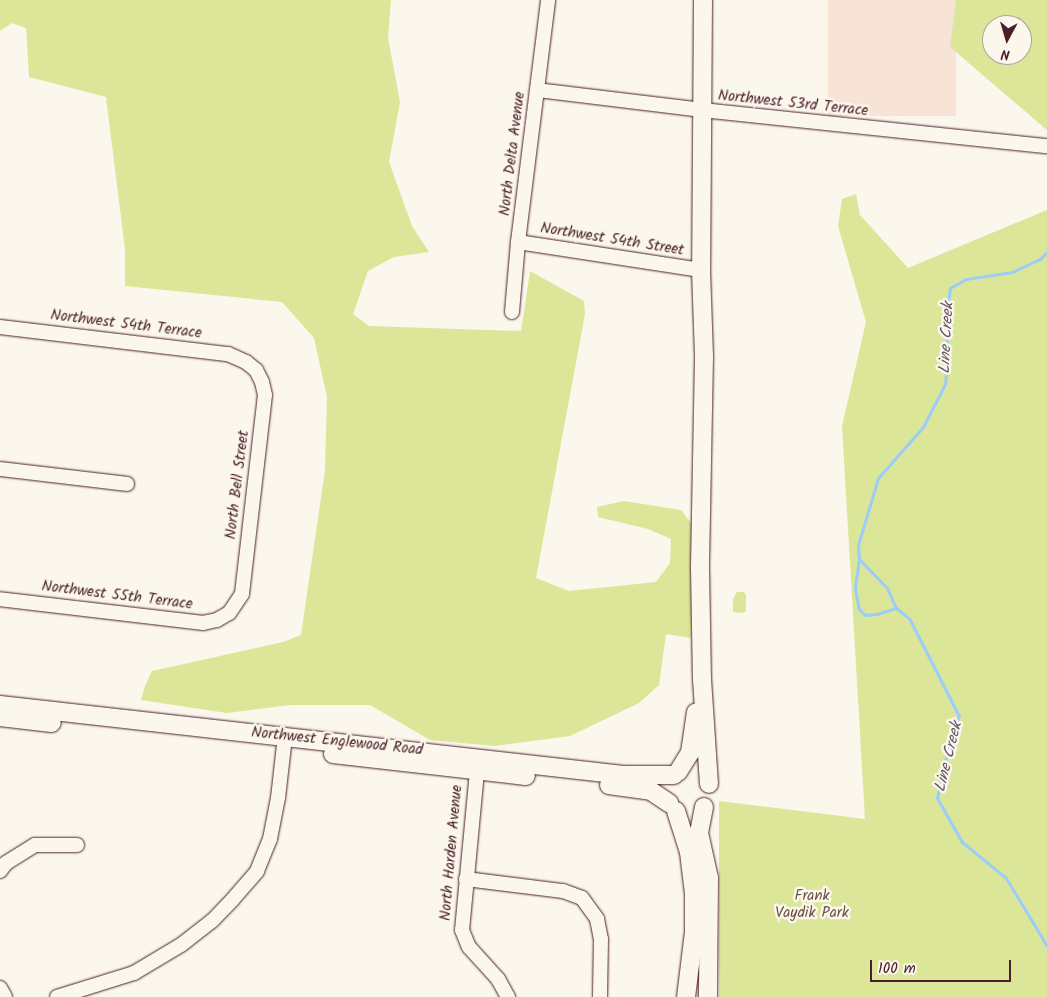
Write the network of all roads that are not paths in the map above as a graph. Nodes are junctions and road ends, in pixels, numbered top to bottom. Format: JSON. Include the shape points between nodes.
{"nodes":[{"id":1,"x":548,"y":0,"type":"edge"},
{"id":2,"x":704,"y":0,"type":"edge"},
{"id":3,"x":537,"y":90,"type":"junction"},
{"id":4,"x":702,"y":110,"type":"junction"},
{"id":5,"x":1047,"y":146,"type":"edge"},
{"id":6,"x":518,"y":242,"type":"junction"},
{"id":7,"x":701,"y":270,"type":"junction"},
{"id":8,"x":512,"y":312,"type":"dead end"},
{"id":9,"x":0,"y":327,"type":"edge"},
{"id":10,"x":246,"y":362,"type":"joint"},
{"id":11,"x":0,"y":469,"type":"edge"},
{"id":12,"x":127,"y":484,"type":"dead end"},
{"id":13,"x":0,"y":599,"type":"edge"},
{"id":14,"x":229,"y":613,"type":"joint"},
{"id":15,"x":702,"y":679,"type":"junction"},
{"id":16,"x":0,"y":705,"type":"edge"},
{"id":17,"x":0,"y":717,"type":"edge"},
{"id":18,"x":284,"y":743,"type":"junction"},
{"id":19,"x":478,"y":764,"type":"junction"},
{"id":20,"x":676,"y":774,"type":"junction"},
{"id":21,"x":708,"y":784,"type":"junction"},
{"id":22,"x":672,"y":807,"type":"junction"},
{"id":23,"x":704,"y":808,"type":"junction"},
{"id":24,"x":77,"y":845,"type":"dead end"},
{"id":25,"x":0,"y":871,"type":"edge"},
{"id":26,"x":466,"y":879,"type":"junction"},
{"id":27,"x":0,"y":988,"type":"edge"},
{"id":28,"x":5,"y":997,"type":"edge"},
{"id":29,"x":57,"y":997,"type":"edge"},
{"id":30,"x":508,"y":997,"type":"edge"},
{"id":31,"x":600,"y":997,"type":"edge"},
{"id":32,"x":686,"y":997,"type":"edge"},
{"id":33,"x":708,"y":997,"type":"edge"}],
"edges":[{"from":1,"to":3,"type":"street","name":"North Delta Avenue"},
{"from":2,"to":4,"type":"main road"},
{"from":3,"to":4,"type":"street","name":"Northwest 53rd Terrace"},
{"from":3,"to":6,"type":"street","name":"North Delta Avenue"},
{"from":4,"to":5,"type":"street","name":"Northwest 53rd Terrace"},
{"from":4,"to":7,"type":"main road"},
{"from":6,"to":7,"type":"street","name":"Northwest 54th Street"},
{"from":6,"to":8,"type":"street","name":"North Delta Avenue"},
{"from":7,"to":15,"type":"main road","via":[[704,357],[700,568]]},
{"from":9,"to":10,"type":"street","name":"Northwest 54th Terrace","via":[[228,354]]},
{"from":10,"to":14,"type":"street","name":"North Bell Street","via":[[256,370],[265,395],[242,594]]},
{"from":11,"to":12,"type":"street"},
{"from":13,"to":14,"type":"street","name":"Northwest 55th Terrace","via":[[203,623]]},
{"from":15,"to":20,"type":"main road","via":[[690,753]]},
{"from":15,"to":21,"type":"main road"},
{"from":16,"to":18,"type":"main road","name":"Northwest Englewood Road"},
{"from":17,"to":18,"type":"main road","name":"Northwest Englewood Road"},
{"from":18,"to":19,"type":"main road","name":"Northwest Englewood Road"},
{"from":18,"to":29,"type":"street","via":[[270,839],[257,871],[234,899],[181,945],[134,973]]},
{"from":19,"to":20,"type":"main road","name":"Northwest Englewood Road","via":[[623,775]]},
{"from":19,"to":22,"type":"main road","name":"Northwest Englewood Road","via":[[641,788]]},
{"from":19,"to":26,"type":"street","name":"North Harden Avenue"},
{"from":20,"to":21,"type":"main road","via":[[693,771]]},
{"from":20,"to":22,"type":"main road","via":[[666,788]]},
{"from":21,"to":23,"type":"main road","via":[[709,799]]},
{"from":22,"to":23,"type":"main road","via":[[690,814]]},
{"from":22,"to":32,"type":"main road","via":[[689,852],[694,894],[694,932]]},
{"from":23,"to":33,"type":"main road","via":[[699,833],[709,878]]},
{"from":24,"to":25,"type":"street","via":[[35,845],[6,863]]},
{"from":26,"to":30,"type":"street","name":"North Harden Avenue","via":[[462,930],[469,947],[498,978]]},
{"from":26,"to":31,"type":"street","via":[[563,891],[582,898],[597,919],[601,939]]},
{"from":27,"to":28,"type":"street"}]}
